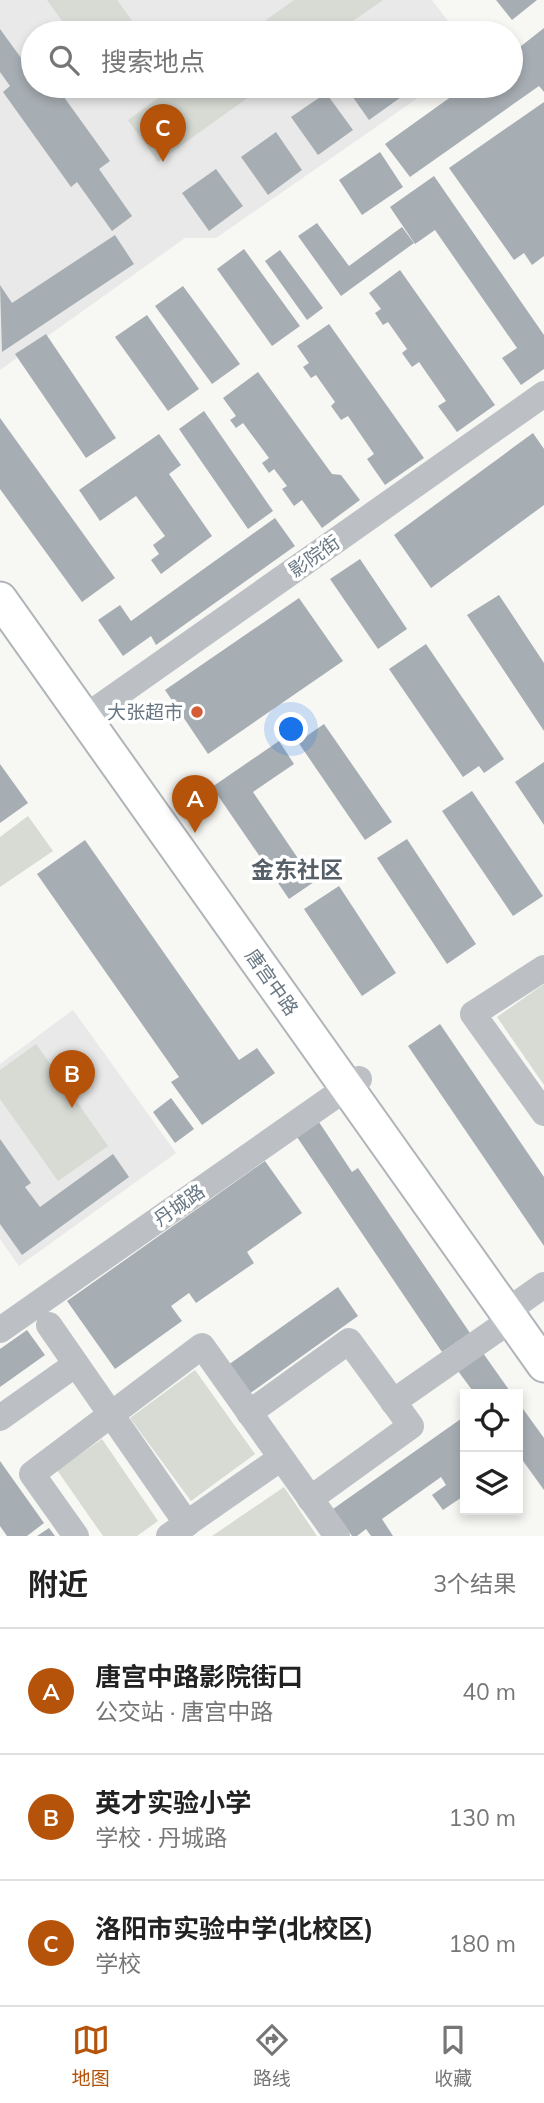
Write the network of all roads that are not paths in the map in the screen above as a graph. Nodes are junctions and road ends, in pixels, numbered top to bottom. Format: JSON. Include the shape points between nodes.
{"nodes":[{"id":1,"x":544,"y":394,"type":"edge"},
{"id":2,"x":0,"y":576,"type":"edge"},
{"id":3,"x":0,"y":599,"type":"edge"},
{"id":4,"x":90,"y":714,"type":"junction"},
{"id":5,"x":544,"y":968,"type":"edge"},
{"id":6,"x":353,"y":1083,"type":"junction"},
{"id":7,"x":544,"y":1113,"type":"edge"},
{"id":8,"x":520,"y":1305,"type":"edge"},
{"id":9,"x":49,"y":1325,"type":"dead end"},
{"id":10,"x":0,"y":1330,"type":"edge"},
{"id":11,"x":544,"y":1338,"type":"edge"},
{"id":12,"x":76,"y":1364,"type":"junction"},
{"id":13,"x":544,"y":1364,"type":"edge"},
{"id":14,"x":393,"y":1402,"type":"junction"},
{"id":15,"x":249,"y":1413,"type":"junction"},
{"id":16,"x":110,"y":1415,"type":"junction"},
{"id":17,"x":0,"y":1418,"type":"edge"},
{"id":18,"x":281,"y":1458,"type":"junction"},
{"id":19,"x":310,"y":1499,"type":"junction"},
{"id":20,"x":178,"y":1530,"type":"edge"},
{"id":21,"x":76,"y":1536,"type":"edge"},
{"id":22,"x":337,"y":1536,"type":"edge"}],
"edges":[{"from":1,"to":4,"type":"street","name":"影院街"},
{"from":2,"to":4,"type":"main road","name":"唐宫中路"},
{"from":3,"to":4,"type":"main road","name":"唐宫中路"},
{"from":4,"to":6,"type":"main road","name":"唐宫中路"},
{"from":5,"to":7,"type":"street","via":[[473,1014]]},
{"from":6,"to":8,"type":"main road","name":"唐宫中路"},
{"from":6,"to":10,"type":"street","name":"丹城路"},
{"from":8,"to":11,"type":"main road","name":"唐宫中路"},
{"from":8,"to":13,"type":"main road","name":"唐宫中路"},
{"from":8,"to":14,"type":"street"},
{"from":9,"to":12,"type":"street"},
{"from":12,"to":16,"type":"street"},
{"from":12,"to":17,"type":"street"},
{"from":14,"to":15,"type":"street","via":[[349,1341]]},
{"from":14,"to":19,"type":"street","via":[[411,1426]]},
{"from":15,"to":16,"type":"street","via":[[202,1346]]},
{"from":15,"to":18,"type":"street"},
{"from":16,"to":20,"type":"street"},
{"from":16,"to":21,"type":"street","via":[[32,1474]]},
{"from":18,"to":19,"type":"street"},
{"from":18,"to":20,"type":"street"},
{"from":19,"to":22,"type":"street"}]}
